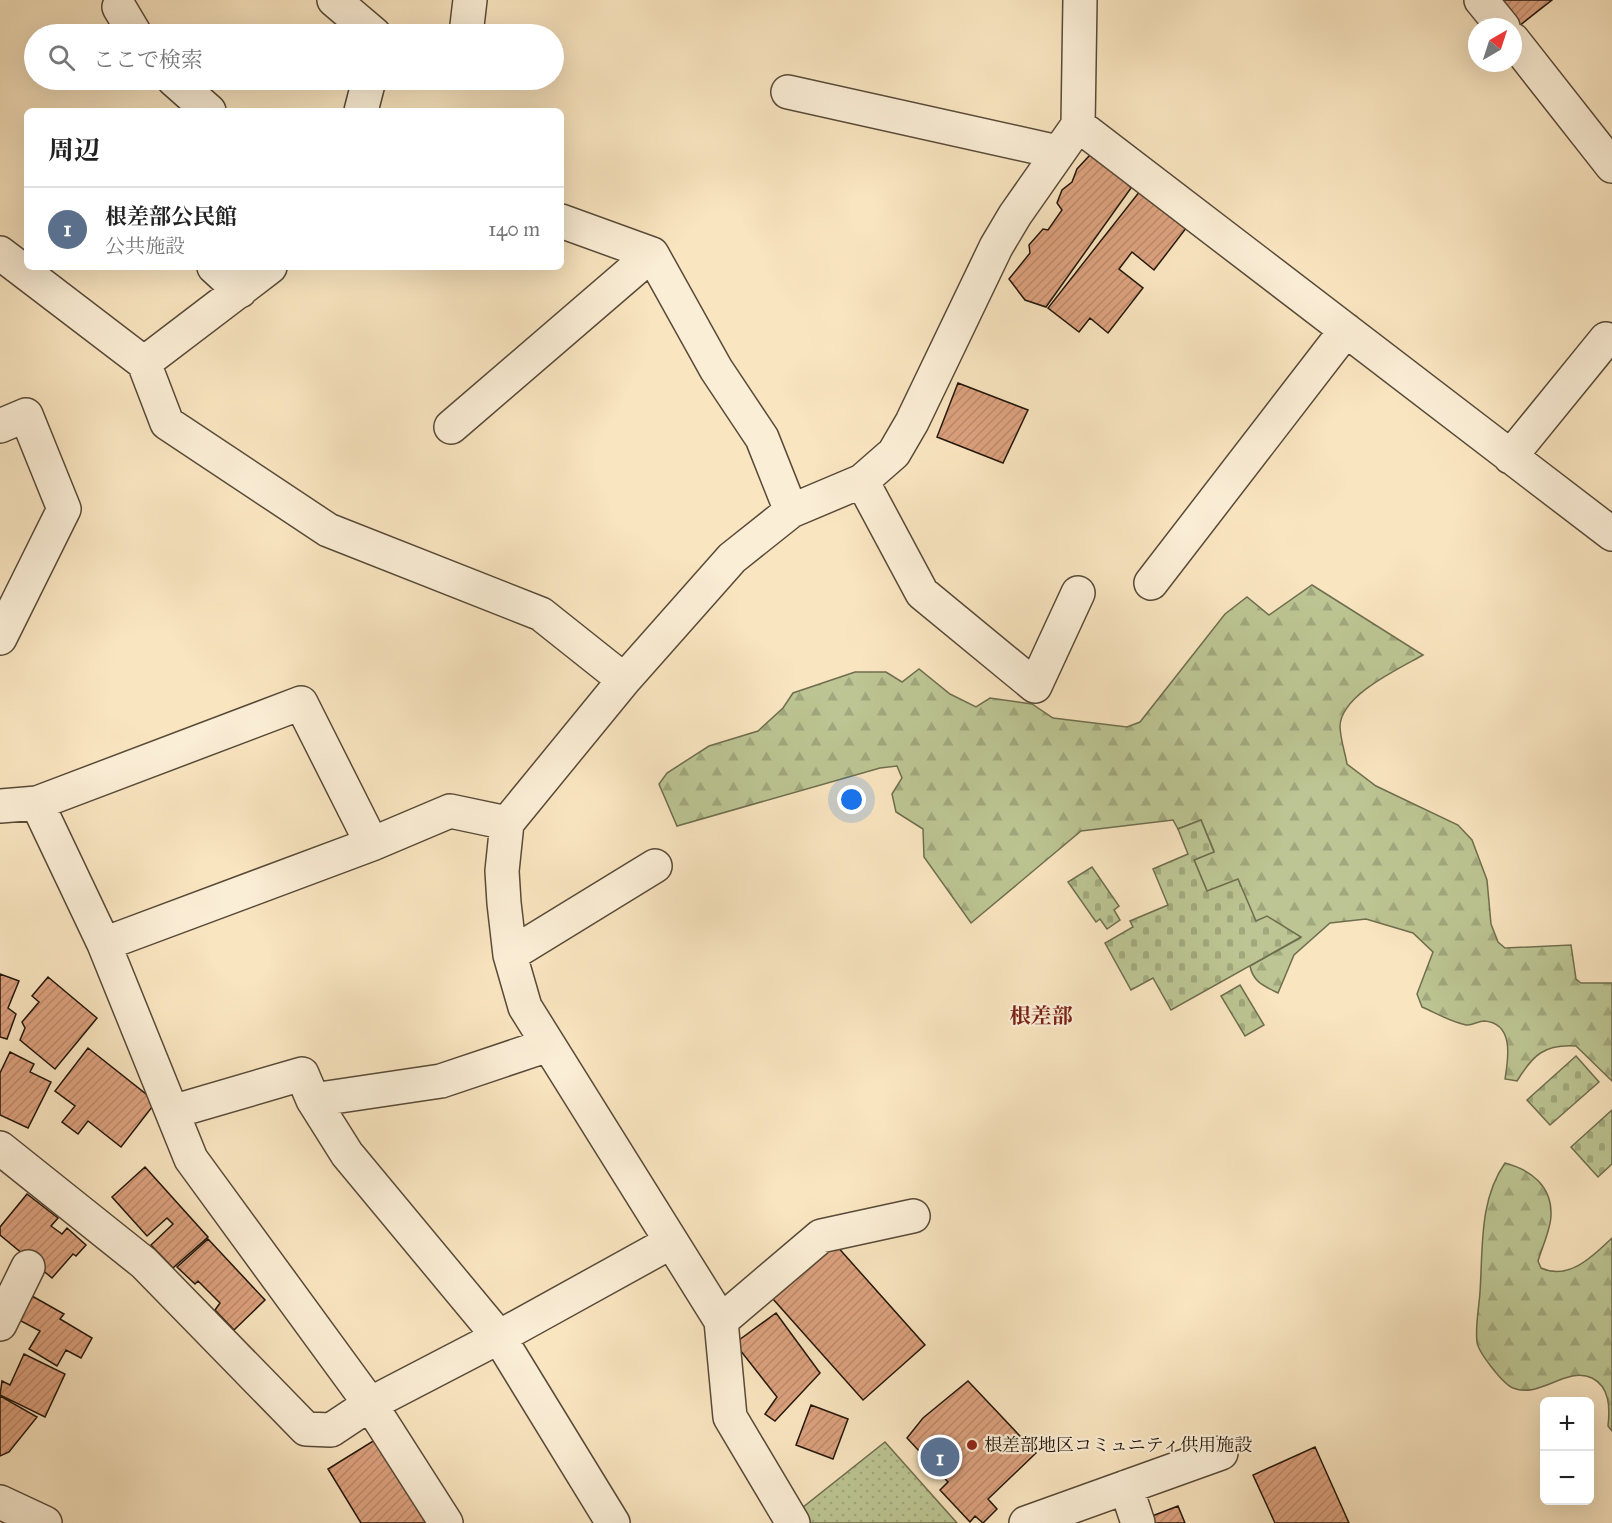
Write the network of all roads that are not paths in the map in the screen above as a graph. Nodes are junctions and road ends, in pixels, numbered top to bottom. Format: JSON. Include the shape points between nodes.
{"nodes":[{"id":1,"x":333,"y":0,"type":"edge"},
{"id":2,"x":470,"y":0,"type":"edge"},
{"id":3,"x":1080,"y":0,"type":"edge"},
{"id":4,"x":1481,"y":0,"type":"edge"},
{"id":5,"x":1496,"y":18,"type":"edge"},
{"id":6,"x":362,"y":24,"type":"edge"},
{"id":7,"x":467,"y":24,"type":"edge"},
{"id":8,"x":1522,"y":51,"type":"edge"},
{"id":9,"x":185,"y":90,"type":"edge"},
{"id":10,"x":366,"y":90,"type":"edge"},
{"id":11,"x":788,"y":92,"type":"dead end"},
{"id":12,"x":206,"y":108,"type":"edge"},
{"id":13,"x":362,"y":108,"type":"edge"},
{"id":14,"x":1077,"y":125,"type":"junction"},
{"id":15,"x":1058,"y":152,"type":"junction"},
{"id":16,"x":1612,"y":166,"type":"edge"},
{"id":17,"x":564,"y":222,"type":"edge"},
{"id":18,"x":0,"y":253,"type":"edge"},
{"id":19,"x":652,"y":254,"type":"junction"},
{"id":20,"x":217,"y":270,"type":"edge"},
{"id":21,"x":266,"y":270,"type":"edge"},
{"id":22,"x":240,"y":291,"type":"junction"},
{"id":23,"x":1346,"y":330,"type":"junction"},
{"id":24,"x":1606,"y":339,"type":"dead end"},
{"id":25,"x":144,"y":363,"type":"junction"},
{"id":26,"x":0,"y":426,"type":"edge"},
{"id":27,"x":451,"y":427,"type":"dead end"},
{"id":28,"x":1510,"y":457,"type":"junction"},
{"id":29,"x":862,"y":481,"type":"junction"},
{"id":30,"x":791,"y":511,"type":"junction"},
{"id":31,"x":1612,"y":534,"type":"edge"},
{"id":32,"x":1151,"y":583,"type":"dead end"},
{"id":33,"x":1078,"y":593,"type":"dead end"},
{"id":34,"x":0,"y":638,"type":"edge"},
{"id":35,"x":624,"y":680,"type":"junction"},
{"id":36,"x":38,"y":803,"type":"junction"},
{"id":37,"x":0,"y":806,"type":"edge"},
{"id":38,"x":507,"y":823,"type":"junction"},
{"id":39,"x":372,"y":844,"type":"junction"},
{"id":40,"x":655,"y":866,"type":"dead end"},
{"id":41,"x":104,"y":944,"type":"junction"},
{"id":42,"x":510,"y":955,"type":"junction"},
{"id":43,"x":548,"y":1045,"type":"junction"},
{"id":44,"x":313,"y":1100,"type":"junction"},
{"id":45,"x":172,"y":1112,"type":"junction"},
{"id":46,"x":0,"y":1148,"type":"edge"},
{"id":47,"x":913,"y":1216,"type":"dead end"},
{"id":48,"x":671,"y":1242,"type":"junction"},
{"id":49,"x":28,"y":1267,"type":"dead end"},
{"id":50,"x":721,"y":1321,"type":"junction"},
{"id":51,"x":0,"y":1324,"type":"edge"},
{"id":52,"x":499,"y":1337,"type":"junction"},
{"id":53,"x":369,"y":1404,"type":"junction"},
{"id":54,"x":1221,"y":1453,"type":"dead end"},
{"id":55,"x":1126,"y":1487,"type":"junction"},
{"id":56,"x":0,"y":1502,"type":"edge"},
{"id":57,"x":45,"y":1523,"type":"edge"},
{"id":58,"x":446,"y":1523,"type":"edge"},
{"id":59,"x":614,"y":1523,"type":"edge"},
{"id":60,"x":793,"y":1523,"type":"edge"},
{"id":61,"x":1026,"y":1523,"type":"edge"},
{"id":62,"x":1138,"y":1523,"type":"edge"}],
"edges":[{"from":1,"to":6,"type":"street"},
{"from":2,"to":7,"type":"street"},
{"from":3,"to":14,"type":"street"},
{"from":4,"to":5,"type":"street"},
{"from":8,"to":16,"type":"street"},
{"from":9,"to":12,"type":"street"},
{"from":10,"to":13,"type":"street"},
{"from":11,"to":15,"type":"street"},
{"from":14,"to":15,"type":"street"},
{"from":14,"to":23,"type":"street"},
{"from":15,"to":29,"type":"street","via":[[996,247],[894,453]]},
{"from":17,"to":19,"type":"street"},
{"from":18,"to":25,"type":"street"},
{"from":19,"to":27,"type":"street"},
{"from":19,"to":30,"type":"street","via":[[716,369],[762,438]]},
{"from":20,"to":22,"type":"street"},
{"from":21,"to":22,"type":"street"},
{"from":22,"to":25,"type":"street"},
{"from":23,"to":28,"type":"street"},
{"from":23,"to":32,"type":"street"},
{"from":24,"to":28,"type":"street"},
{"from":25,"to":35,"type":"street","via":[[167,423],[328,530],[541,614]]},
{"from":26,"to":34,"type":"street","via":[[26,415],[64,509]]},
{"from":28,"to":31,"type":"street"},
{"from":29,"to":30,"type":"street"},
{"from":29,"to":33,"type":"street","via":[[922,593],[1035,686]]},
{"from":30,"to":35,"type":"street","via":[[732,558]]},
{"from":35,"to":38,"type":"street"},
{"from":36,"to":37,"type":"street"},
{"from":36,"to":39,"type":"street","via":[[301,703]]},
{"from":36,"to":41,"type":"street"},
{"from":38,"to":39,"type":"street","via":[[450,811]]},
{"from":38,"to":42,"type":"street","via":[[502,871]]},
{"from":39,"to":41,"type":"street"},
{"from":40,"to":42,"type":"street"},
{"from":41,"to":45,"type":"street"},
{"from":42,"to":43,"type":"street","via":[[525,1007]]},
{"from":43,"to":44,"type":"street","via":[[441,1081]]},
{"from":43,"to":48,"type":"street"},
{"from":44,"to":45,"type":"street","via":[[302,1074]]},
{"from":44,"to":52,"type":"street","via":[[347,1154]]},
{"from":45,"to":53,"type":"street","via":[[191,1159]]},
{"from":46,"to":53,"type":"street","via":[[144,1263],[306,1429],[331,1430]]},
{"from":47,"to":50,"type":"street","via":[[821,1236]]},
{"from":48,"to":50,"type":"street"},
{"from":48,"to":52,"type":"street"},
{"from":49,"to":51,"type":"street"},
{"from":50,"to":60,"type":"street","via":[[730,1417]]},
{"from":52,"to":53,"type":"street"},
{"from":52,"to":59,"type":"street"},
{"from":53,"to":58,"type":"street"},
{"from":54,"to":55,"type":"street"},
{"from":55,"to":61,"type":"street"},
{"from":55,"to":62,"type":"street"},
{"from":56,"to":57,"type":"street"}]}
